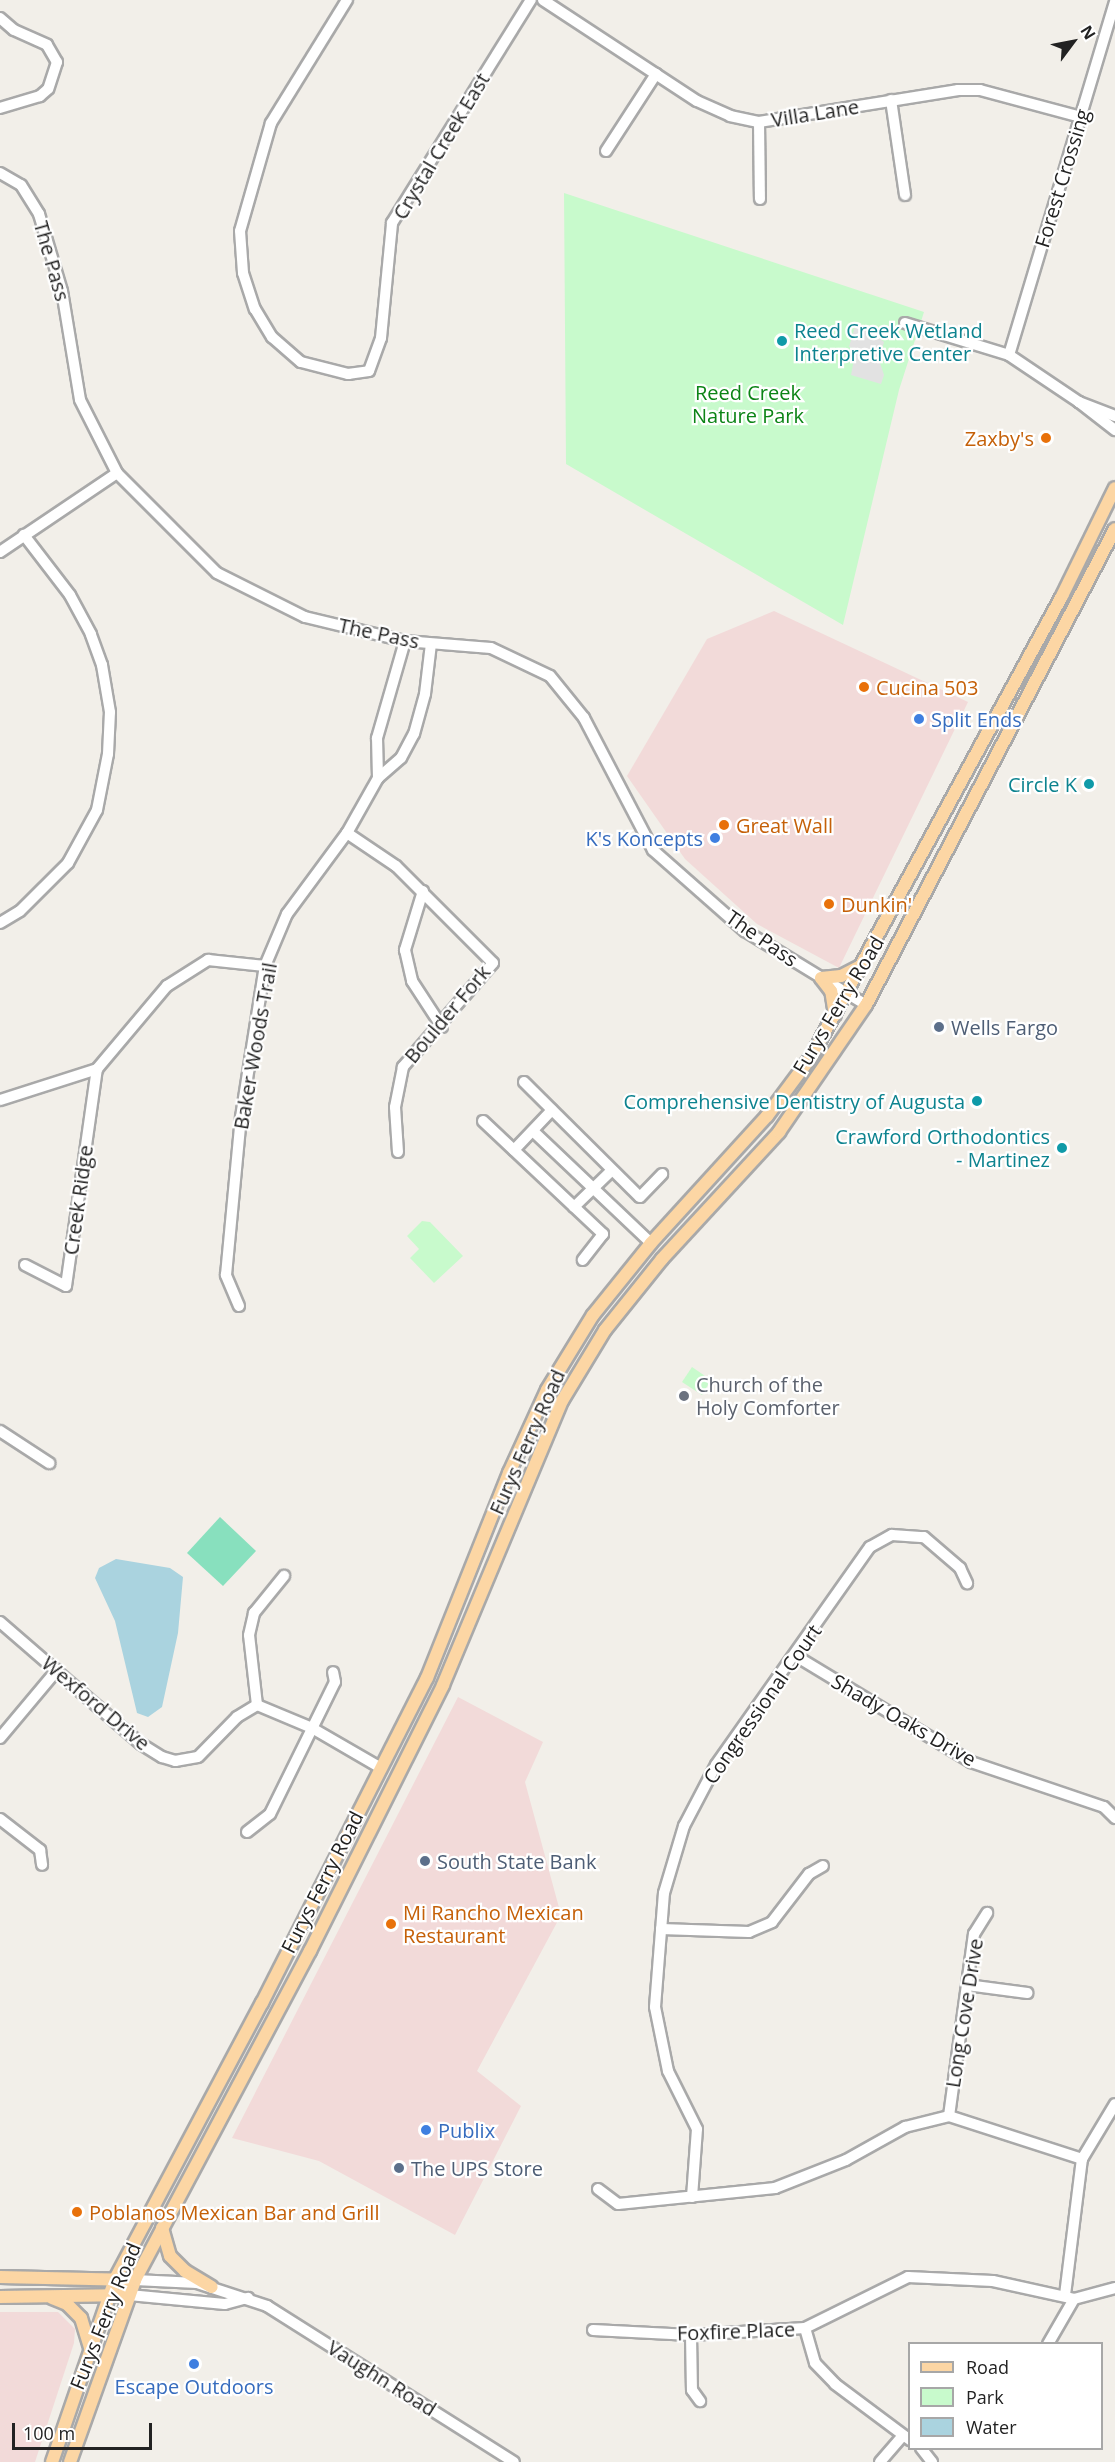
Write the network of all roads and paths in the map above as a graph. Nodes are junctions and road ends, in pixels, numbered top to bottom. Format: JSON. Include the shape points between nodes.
{"nodes":[{"id":1,"x":347,"y":0,"type":"edge"},
{"id":2,"x":531,"y":0,"type":"edge"},
{"id":3,"x":543,"y":0,"type":"edge"},
{"id":4,"x":1115,"y":1,"type":"edge"},
{"id":5,"x":0,"y":18,"type":"edge"},
{"id":6,"x":656,"y":74,"type":"junction"},
{"id":7,"x":891,"y":100,"type":"junction"},
{"id":8,"x":0,"y":108,"type":"edge"},
{"id":9,"x":1081,"y":117,"type":"junction"},
{"id":10,"x":759,"y":122,"type":"junction"},
{"id":11,"x":606,"y":151,"type":"dead end"},
{"id":12,"x":0,"y":173,"type":"edge"},
{"id":13,"x":905,"y":195,"type":"dead end"},
{"id":14,"x":760,"y":199,"type":"dead end"},
{"id":15,"x":905,"y":323,"type":"dead end"},
{"id":16,"x":1008,"y":356,"type":"junction"},
{"id":17,"x":1079,"y":402,"type":"junction"},
{"id":18,"x":1115,"y":416,"type":"edge"},
{"id":19,"x":1115,"y":430,"type":"edge"},
{"id":20,"x":117,"y":473,"type":"junction"},
{"id":21,"x":1115,"y":488,"type":"edge"},
{"id":22,"x":1115,"y":529,"type":"edge"},
{"id":23,"x":24,"y":535,"type":"junction"},
{"id":24,"x":0,"y":552,"type":"edge"},
{"id":25,"x":405,"y":640,"type":"junction"},
{"id":26,"x":431,"y":644,"type":"junction"},
{"id":27,"x":998,"y":716,"type":"junction"},
{"id":28,"x":1014,"y":724,"type":"junction"},
{"id":29,"x":378,"y":777,"type":"junction"},
{"id":30,"x":347,"y":833,"type":"junction"},
{"id":31,"x":423,"y":891,"type":"junction"},
{"id":32,"x":0,"y":923,"type":"edge"},
{"id":33,"x":863,"y":965,"type":"junction"},
{"id":34,"x":265,"y":966,"type":"junction"},
{"id":35,"x":821,"y":978,"type":"junction"},
{"id":36,"x":849,"y":992,"type":"junction"},
{"id":37,"x":866,"y":1005,"type":"junction"},
{"id":38,"x":835,"y":1016,"type":"junction"},
{"id":39,"x":442,"y":1027,"type":"junction"},
{"id":40,"x":97,"y":1069,"type":"junction"},
{"id":41,"x":524,"y":1082,"type":"dead end"},
{"id":42,"x":0,"y":1100,"type":"edge"},
{"id":43,"x":552,"y":1110,"type":"junction"},
{"id":44,"x":483,"y":1121,"type":"dead end"},
{"id":45,"x":534,"y":1132,"type":"junction"},
{"id":46,"x":514,"y":1150,"type":"junction"},
{"id":47,"x":398,"y":1152,"type":"dead end"},
{"id":48,"x":612,"y":1170,"type":"junction"},
{"id":49,"x":662,"y":1174,"type":"dead end"},
{"id":50,"x":594,"y":1188,"type":"junction"},
{"id":51,"x":574,"y":1207,"type":"junction"},
{"id":52,"x":651,"y":1243,"type":"junction"},
{"id":53,"x":583,"y":1260,"type":"dead end"},
{"id":54,"x":25,"y":1265,"type":"dead end"},
{"id":55,"x":238,"y":1306,"type":"dead end"},
{"id":56,"x":0,"y":1431,"type":"edge"},
{"id":57,"x":49,"y":1462,"type":"dead end"},
{"id":58,"x":284,"y":1576,"type":"dead end"},
{"id":59,"x":967,"y":1583,"type":"dead end"},
{"id":60,"x":0,"y":1622,"type":"edge"},
{"id":61,"x":795,"y":1656,"type":"junction"},
{"id":62,"x":57,"y":1670,"type":"junction"},
{"id":63,"x":333,"y":1672,"type":"dead end"},
{"id":64,"x":257,"y":1705,"type":"junction"},
{"id":65,"x":312,"y":1728,"type":"junction"},
{"id":66,"x":0,"y":1738,"type":"edge"},
{"id":67,"x":381,"y":1768,"type":"junction"},
{"id":68,"x":1115,"y":1818,"type":"edge"},
{"id":69,"x":0,"y":1819,"type":"edge"},
{"id":70,"x":247,"y":1832,"type":"dead end"},
{"id":71,"x":42,"y":1865,"type":"dead end"},
{"id":72,"x":823,"y":1866,"type":"dead end"},
{"id":73,"x":987,"y":1913,"type":"dead end"},
{"id":74,"x":661,"y":1929,"type":"junction"},
{"id":75,"x":967,"y":1985,"type":"junction"},
{"id":76,"x":1027,"y":1993,"type":"dead end"},
{"id":77,"x":1115,"y":2104,"type":"edge"},
{"id":78,"x":948,"y":2116,"type":"junction"},
{"id":79,"x":1082,"y":2159,"type":"junction"},
{"id":80,"x":598,"y":2188,"type":"dead end"},
{"id":81,"x":692,"y":2197,"type":"junction"},
{"id":82,"x":162,"y":2227,"type":"junction"},
{"id":83,"x":0,"y":2277,"type":"edge"},
{"id":84,"x":116,"y":2279,"type":"junction"},
{"id":85,"x":135,"y":2280,"type":"junction"},
{"id":86,"x":212,"y":2287,"type":"junction"},
{"id":87,"x":1115,"y":2288,"type":"edge"},
{"id":88,"x":109,"y":2295,"type":"junction"},
{"id":89,"x":129,"y":2295,"type":"junction"},
{"id":90,"x":48,"y":2296,"type":"junction"},
{"id":91,"x":0,"y":2297,"type":"edge"},
{"id":92,"x":1070,"y":2297,"type":"junction"},
{"id":93,"x":248,"y":2298,"type":"junction"},
{"id":94,"x":805,"y":2328,"type":"junction"},
{"id":95,"x":593,"y":2330,"type":"dead end"},
{"id":96,"x":691,"y":2335,"type":"junction"},
{"id":97,"x":1048,"y":2342,"type":"edge"},
{"id":98,"x":90,"y":2348,"type":"junction"},
{"id":99,"x":700,"y":2401,"type":"dead end"},
{"id":100,"x":906,"y":2438,"type":"edge"},
{"id":101,"x":923,"y":2450,"type":"edge"},
{"id":102,"x":52,"y":2462,"type":"edge"},
{"id":103,"x":70,"y":2462,"type":"edge"},
{"id":104,"x":514,"y":2462,"type":"edge"},
{"id":105,"x":880,"y":2462,"type":"edge"},
{"id":106,"x":932,"y":2462,"type":"edge"}],
"edges":[{"from":1,"to":2,"type":"street","name":"Crystal Creek East","via":[[270,123],[240,231],[243,273],[255,309],[272,337],[301,362],[331,373],[369,370],[381,338],[392,223]]},
{"from":3,"to":6,"type":"street","name":"Villa Lane"},
{"from":4,"to":9,"type":"street","name":"Forest Crossing"},
{"from":5,"to":8,"type":"street","via":[[14,30],[47,45],[57,62],[48,89],[40,96]]},
{"from":6,"to":10,"type":"street","name":"Villa Lane","via":[[697,101],[730,116]]},
{"from":6,"to":11,"type":"street"},
{"from":7,"to":9,"type":"street","name":"Villa Lane","via":[[980,90]]},
{"from":7,"to":10,"type":"street","name":"Villa Lane"},
{"from":7,"to":13,"type":"street"},
{"from":9,"to":16,"type":"street","name":"Forest Crossing"},
{"from":10,"to":14,"type":"street"},
{"from":12,"to":20,"type":"street","name":"The Pass","via":[[21,185],[39,214],[62,291],[80,400]]},
{"from":15,"to":16,"type":"street"},
{"from":16,"to":17,"type":"street"},
{"from":17,"to":18,"type":"street"},
{"from":17,"to":19,"type":"street"},
{"from":20,"to":23,"type":"street"},
{"from":20,"to":25,"type":"street","name":"The Pass","via":[[217,573],[305,617]]},
{"from":21,"to":27,"type":"main road","name":"Furys Ferry Road"},
{"from":22,"to":28,"type":"main road","name":"Furys Ferry Road"},
{"from":23,"to":24,"type":"street"},
{"from":23,"to":32,"type":"street","via":[[70,595],[91,634],[102,665],[110,712],[108,754],[97,810],[68,863],[20,911]]},
{"from":25,"to":26,"type":"street","name":"The Pass"},
{"from":25,"to":29,"type":"street","via":[[377,738]]},
{"from":26,"to":29,"type":"street","name":"Baker Woods Trail","via":[[425,694],[414,734],[400,758]]},
{"from":26,"to":35,"type":"street","name":"The Pass","via":[[491,648],[550,676],[584,717],[653,850],[745,931]]},
{"from":27,"to":28,"type":"main road"},
{"from":27,"to":33,"type":"main road","name":"Furys Ferry Road"},
{"from":28,"to":37,"type":"main road","name":"Furys Ferry Road"},
{"from":29,"to":30,"type":"street","name":"Baker Woods Trail"},
{"from":30,"to":31,"type":"street","name":"Boulder Fork","via":[[396,866]]},
{"from":30,"to":34,"type":"street","name":"Baker Woods Trail","via":[[287,914]]},
{"from":31,"to":39,"type":"street","via":[[405,950],[412,981]]},
{"from":31,"to":39,"type":"street","name":"Boulder Fork","via":[[493,963]]},
{"from":33,"to":35,"type":"main road","via":[[842,975]]},
{"from":33,"to":36,"type":"main road","name":"Furys Ferry Road"},
{"from":34,"to":40,"type":"street","via":[[208,960],[190,970],[167,986]]},
{"from":34,"to":55,"type":"street","name":"Baker Woods Trail","via":[[242,1117],[226,1275]]},
{"from":35,"to":36,"type":"street","name":"The Pass"},
{"from":35,"to":38,"type":"main road","via":[[831,991]]},
{"from":36,"to":37,"type":"street","name":"The Pass"},
{"from":36,"to":38,"type":"main road","name":"Furys Ferry Road"},
{"from":37,"to":82,"type":"main road","name":"Furys Ferry Road","via":[[779,1132],[662,1259],[605,1330],[562,1401],[443,1685],[310,1951]]},
{"from":38,"to":52,"type":"main road","name":"Furys Ferry Road","via":[[767,1116]]},
{"from":39,"to":47,"type":"street","name":"Boulder Fork","via":[[403,1067],[394,1107]]},
{"from":40,"to":42,"type":"street"},
{"from":40,"to":54,"type":"street","name":"Creek Ridge","via":[[66,1286]]},
{"from":41,"to":43,"type":"street"},
{"from":43,"to":45,"type":"street"},
{"from":43,"to":48,"type":"street"},
{"from":44,"to":46,"type":"street"},
{"from":45,"to":46,"type":"street"},
{"from":45,"to":50,"type":"street"},
{"from":46,"to":51,"type":"street"},
{"from":48,"to":49,"type":"street","via":[[640,1197]]},
{"from":48,"to":50,"type":"street"},
{"from":50,"to":51,"type":"street"},
{"from":50,"to":52,"type":"street"},
{"from":51,"to":53,"type":"street","via":[[603,1234]]},
{"from":52,"to":67,"type":"main road","name":"Furys Ferry Road","via":[[580,1332],[547,1390],[509,1473],[427,1678]]},
{"from":56,"to":57,"type":"street"},
{"from":58,"to":64,"type":"street","via":[[254,1613],[249,1635]]},
{"from":59,"to":61,"type":"street","name":"Congressional Court","via":[[960,1568],[924,1537],[892,1535],[870,1547]]},
{"from":60,"to":62,"type":"street","name":"Wexford Drive"},
{"from":61,"to":68,"type":"street","name":"Shady Oaks Drive","via":[[971,1762],[1104,1807]]},
{"from":61,"to":74,"type":"street","name":"Congressional Court","via":[[716,1765],[684,1826],[664,1893]]},
{"from":62,"to":64,"type":"street","name":"Wexford Drive","via":[[141,1744],[175,1761],[198,1757],[237,1717]]},
{"from":62,"to":66,"type":"street"},
{"from":63,"to":65,"type":"street","via":[[335,1682]]},
{"from":64,"to":65,"type":"street"},
{"from":65,"to":67,"type":"street"},
{"from":65,"to":70,"type":"street","via":[[270,1814]]},
{"from":67,"to":84,"type":"main road","name":"Furys Ferry Road"},
{"from":69,"to":71,"type":"street","via":[[40,1850]]},
{"from":72,"to":74,"type":"street","via":[[809,1874],[772,1922],[749,1932]]},
{"from":73,"to":75,"type":"street","name":"Long Cove Drive","via":[[974,1934]]},
{"from":74,"to":81,"type":"street","name":"Congressional Court","via":[[655,2007],[668,2071],[697,2129]]},
{"from":75,"to":76,"type":"street"},
{"from":75,"to":78,"type":"street","name":"Long Cove Drive"},
{"from":77,"to":79,"type":"street"},
{"from":78,"to":79,"type":"street"},
{"from":78,"to":81,"type":"street","via":[[905,2127],[846,2160],[775,2188]]},
{"from":79,"to":92,"type":"street"},
{"from":80,"to":81,"type":"street","via":[[618,2204]]},
{"from":82,"to":85,"type":"main road","name":"Furys Ferry Road"},
{"from":82,"to":86,"type":"main road","via":[[170,2256],[185,2271]]},
{"from":83,"to":84,"type":"main road"},
{"from":84,"to":85,"type":"main road"},
{"from":84,"to":88,"type":"main road","name":"Furys Ferry Road"},
{"from":85,"to":86,"type":"street","name":"Vaughn Road"},
{"from":85,"to":89,"type":"main road","name":"Furys Ferry Road"},
{"from":86,"to":93,"type":"street","name":"Vaughn Road"},
{"from":87,"to":92,"type":"street","name":"Foxfire Place"},
{"from":88,"to":89,"type":"main road"},
{"from":88,"to":90,"type":"main road"},
{"from":88,"to":98,"type":"main road","name":"Furys Ferry Road"},
{"from":89,"to":93,"type":"street","via":[[225,2304]]},
{"from":89,"to":103,"type":"main road","name":"Furys Ferry Road"},
{"from":90,"to":91,"type":"main road"},
{"from":90,"to":98,"type":"main road","via":[[67,2304],[81,2318]]},
{"from":92,"to":94,"type":"street","name":"Foxfire Place","via":[[993,2281],[908,2277]]},
{"from":92,"to":97,"type":"street"},
{"from":93,"to":104,"type":"street","name":"Vaughn Road","via":[[267,2306]]},
{"from":94,"to":96,"type":"street","name":"Foxfire Place"},
{"from":94,"to":100,"type":"street","via":[[815,2363],[835,2384]]},
{"from":95,"to":96,"type":"street","name":"Foxfire Place"},
{"from":96,"to":99,"type":"street","via":[[692,2390]]},
{"from":98,"to":102,"type":"main road","name":"Furys Ferry Road"},
{"from":100,"to":105,"type":"street"},
{"from":101,"to":106,"type":"street"}]}
